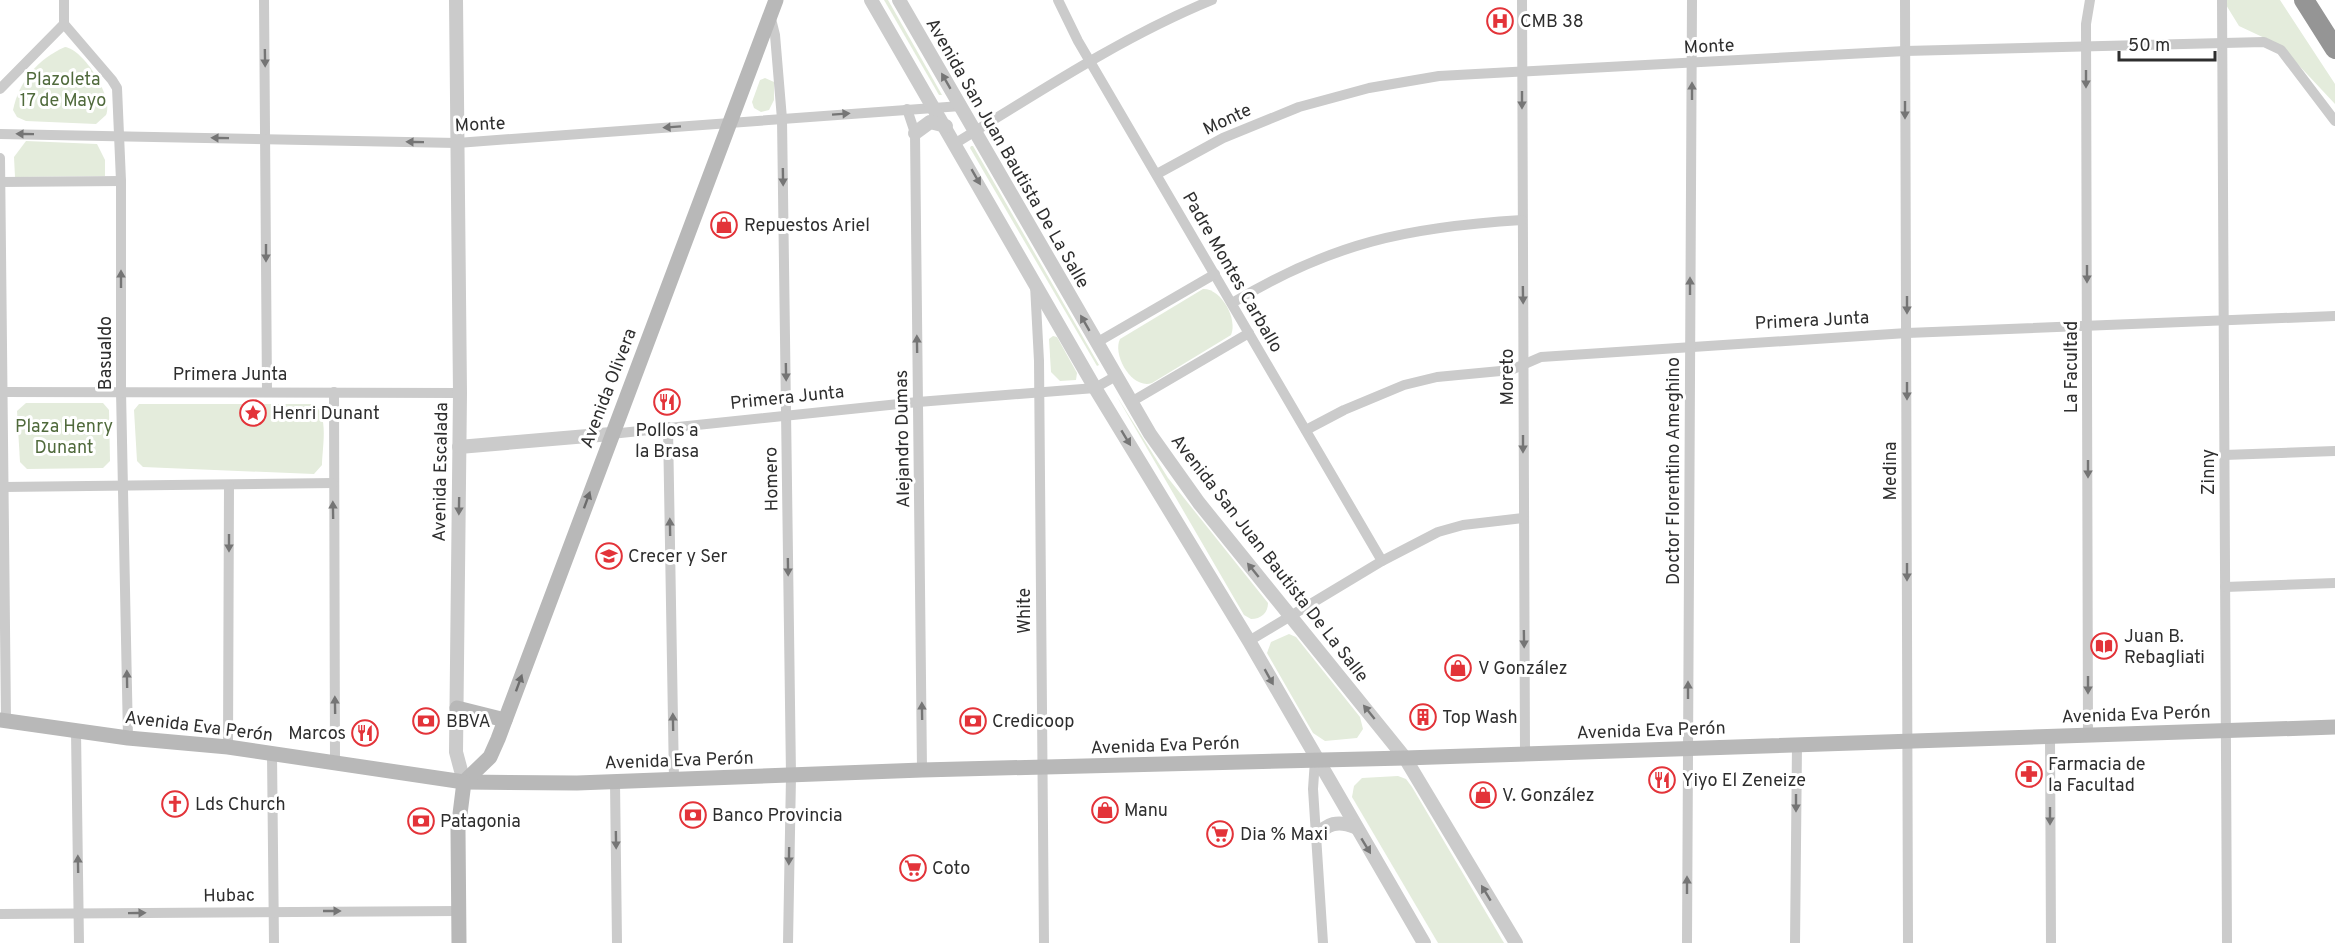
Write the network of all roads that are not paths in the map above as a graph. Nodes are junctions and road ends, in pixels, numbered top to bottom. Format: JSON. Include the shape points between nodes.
{"nodes":[{"id":1,"x":64,"y":0,"type":"edge"},
{"id":2,"x":264,"y":0,"type":"edge"},
{"id":3,"x":456,"y":0,"type":"edge"},
{"id":4,"x":776,"y":0,"type":"edge"},
{"id":5,"x":871,"y":0,"type":"edge"},
{"id":6,"x":899,"y":0,"type":"edge"},
{"id":7,"x":1058,"y":0,"type":"edge"},
{"id":8,"x":1212,"y":0,"type":"edge"},
{"id":9,"x":1522,"y":0,"type":"edge"},
{"id":10,"x":1692,"y":0,"type":"edge"},
{"id":11,"x":1905,"y":0,"type":"edge"},
{"id":12,"x":2090,"y":0,"type":"edge"},
{"id":13,"x":2222,"y":0,"type":"edge"},
{"id":14,"x":2304,"y":0,"type":"edge"},
{"id":15,"x":770,"y":15,"type":"junction"},
{"id":16,"x":64,"y":24,"type":"junction"},
{"id":17,"x":2223,"y":41,"type":"junction"},
{"id":18,"x":2086,"y":45,"type":"junction"},
{"id":19,"x":2335,"y":49,"type":"edge"},
{"id":20,"x":1905,"y":51,"type":"junction"},
{"id":21,"x":1091,"y":61,"type":"junction"},
{"id":22,"x":1692,"y":64,"type":"junction"},
{"id":23,"x":1522,"y":73,"type":"junction"},
{"id":24,"x":0,"y":89,"type":"edge"},
{"id":25,"x":961,"y":106,"type":"junction"},
{"id":26,"x":934,"y":107,"type":"junction"},
{"id":27,"x":908,"y":109,"type":"junction"},
{"id":28,"x":782,"y":119,"type":"junction"},
{"id":29,"x":2335,"y":121,"type":"edge"},
{"id":30,"x":731,"y":123,"type":"junction"},
{"id":31,"x":946,"y":126,"type":"junction"},
{"id":32,"x":976,"y":131,"type":"junction"},
{"id":33,"x":915,"y":133,"type":"junction"},
{"id":34,"x":0,"y":134,"type":"edge"},
{"id":35,"x":119,"y":136,"type":"junction"},
{"id":36,"x":266,"y":139,"type":"junction"},
{"id":37,"x":457,"y":143,"type":"junction"},
{"id":38,"x":956,"y":143,"type":"junction"},
{"id":39,"x":0,"y":158,"type":"edge"},
{"id":40,"x":1157,"y":174,"type":"junction"},
{"id":41,"x":121,"y":181,"type":"junction"},
{"id":42,"x":1,"y":182,"type":"edge"},
{"id":43,"x":1522,"y":220,"type":"junction"},
{"id":44,"x":1215,"y":274,"type":"junction"},
{"id":45,"x":1034,"y":279,"type":"junction"},
{"id":46,"x":1232,"y":303,"type":"junction"},
{"id":47,"x":2335,"y":316,"type":"edge"},
{"id":48,"x":2224,"y":320,"type":"junction"},
{"id":49,"x":2087,"y":326,"type":"junction"},
{"id":50,"x":1249,"y":333,"type":"junction"},
{"id":51,"x":1907,"y":333,"type":"junction"},
{"id":52,"x":1096,"y":343,"type":"junction"},
{"id":53,"x":1690,"y":345,"type":"junction"},
{"id":54,"x":1524,"y":364,"type":"junction"},
{"id":55,"x":1116,"y":376,"type":"junction"},
{"id":56,"x":1095,"y":388,"type":"junction"},
{"id":57,"x":121,"y":391,"type":"junction"},
{"id":58,"x":1039,"y":391,"type":"junction"},
{"id":59,"x":1,"y":392,"type":"edge"},
{"id":60,"x":267,"y":392,"type":"junction"},
{"id":61,"x":334,"y":392,"type":"junction"},
{"id":62,"x":460,"y":393,"type":"junction"},
{"id":63,"x":918,"y":402,"type":"junction"},
{"id":64,"x":1131,"y":402,"type":"junction"},
{"id":65,"x":787,"y":415,"type":"junction"},
{"id":66,"x":668,"y":428,"type":"junction"},
{"id":67,"x":1306,"y":430,"type":"junction"},
{"id":68,"x":611,"y":434,"type":"junction"},
{"id":69,"x":459,"y":447,"type":"junction"},
{"id":70,"x":2335,"y":451,"type":"edge"},
{"id":71,"x":2224,"y":454,"type":"junction"},
{"id":72,"x":333,"y":483,"type":"junction"},
{"id":73,"x":123,"y":485,"type":"junction"},
{"id":74,"x":229,"y":485,"type":"junction"},
{"id":75,"x":4,"y":487,"type":"junction"},
{"id":76,"x":1523,"y":518,"type":"junction"},
{"id":77,"x":1382,"y":561,"type":"junction"},
{"id":78,"x":2335,"y":583,"type":"edge"},
{"id":79,"x":2225,"y":587,"type":"junction"},
{"id":80,"x":1290,"y":616,"type":"junction"},
{"id":81,"x":1249,"y":641,"type":"junction"},
{"id":82,"x":457,"y":708,"type":"junction"},
{"id":83,"x":3,"y":720,"type":"edge"},
{"id":84,"x":505,"y":720,"type":"junction"},
{"id":85,"x":2335,"y":728,"type":"edge"},
{"id":86,"x":76,"y":731,"type":"junction"},
{"id":87,"x":2226,"y":731,"type":"junction"},
{"id":88,"x":2088,"y":735,"type":"junction"},
{"id":89,"x":2050,"y":736,"type":"junction"},
{"id":90,"x":128,"y":738,"type":"junction"},
{"id":91,"x":1908,"y":742,"type":"junction"},
{"id":92,"x":1797,"y":745,"type":"junction"},
{"id":93,"x":228,"y":747,"type":"junction"},
{"id":94,"x":1688,"y":749,"type":"junction"},
{"id":95,"x":1525,"y":753,"type":"junction"},
{"id":96,"x":272,"y":754,"type":"junction"},
{"id":97,"x":1405,"y":758,"type":"junction"},
{"id":98,"x":1315,"y":760,"type":"junction"},
{"id":99,"x":336,"y":764,"type":"junction"},
{"id":100,"x":1042,"y":768,"type":"junction"},
{"id":101,"x":922,"y":770,"type":"junction"},
{"id":102,"x":791,"y":776,"type":"junction"},
{"id":103,"x":674,"y":780,"type":"junction"},
{"id":104,"x":464,"y":782,"type":"junction"},
{"id":105,"x":615,"y":782,"type":"junction"},
{"id":106,"x":1354,"y":827,"type":"junction"},
{"id":107,"x":1316,"y":837,"type":"junction"},
{"id":108,"x":274,"y":911,"type":"junction"},
{"id":109,"x":459,"y":912,"type":"junction"},
{"id":110,"x":0,"y":914,"type":"edge"},
{"id":111,"x":78,"y":914,"type":"junction"},
{"id":112,"x":78,"y":943,"type":"edge"},
{"id":113,"x":274,"y":943,"type":"edge"},
{"id":114,"x":459,"y":943,"type":"edge"},
{"id":115,"x":617,"y":943,"type":"edge"},
{"id":116,"x":788,"y":943,"type":"edge"},
{"id":117,"x":1044,"y":943,"type":"edge"},
{"id":118,"x":1323,"y":943,"type":"edge"},
{"id":119,"x":1424,"y":943,"type":"edge"},
{"id":120,"x":1516,"y":943,"type":"edge"},
{"id":121,"x":1687,"y":943,"type":"edge"},
{"id":122,"x":1795,"y":943,"type":"edge"},
{"id":123,"x":1908,"y":943,"type":"edge"},
{"id":124,"x":2051,"y":943,"type":"edge"},
{"id":125,"x":2227,"y":943,"type":"edge"}],
"edges":[{"from":1,"to":16,"type":"street"},
{"from":2,"to":36,"type":"street","one_way":true},
{"from":3,"to":37,"type":"street","name":"Avenida Escalada"},
{"from":4,"to":15,"type":"main road","name":"Avenida Olivera"},
{"from":5,"to":26,"type":"street"},
{"from":25,"to":6,"type":"street","name":"Avenida San Juan Bautista De La Salle","one_way":true},
{"from":7,"to":21,"type":"street","name":"Padre Montes Carballo"},
{"from":8,"to":21,"type":"street"},
{"from":9,"to":23,"type":"street","name":"Moreto"},
{"from":10,"to":22,"type":"street","name":"Doctor Florentino Ameghino"},
{"from":11,"to":20,"type":"street","name":"Medina"},
{"from":12,"to":18,"type":"street","name":"La Facultad"},
{"from":13,"to":17,"type":"street","name":"Zinny"},
{"from":14,"to":19,"type":"highway"},
{"from":15,"to":28,"type":"street","name":"Homero"},
{"from":15,"to":30,"type":"main road","name":"Avenida Olivera"},
{"from":16,"to":24,"type":"street"},
{"from":16,"to":35,"type":"street","name":"Basualdo","via":[[117,88]]},
{"from":17,"to":18,"type":"street","name":"Monte"},
{"from":17,"to":29,"type":"street","name":"Monte","via":[[2264,42],[2281,50]]},
{"from":17,"to":48,"type":"street","name":"Zinny"},
{"from":18,"to":20,"type":"street","name":"Monte"},
{"from":18,"to":49,"type":"street","name":"La Facultad","one_way":true},
{"from":20,"to":22,"type":"street","name":"Monte"},
{"from":20,"to":51,"type":"street","name":"Medina","one_way":true},
{"from":21,"to":32,"type":"street"},
{"from":21,"to":40,"type":"street","name":"Padre Montes Carballo"},
{"from":22,"to":23,"type":"street","name":"Monte"},
{"from":53,"to":22,"type":"street","name":"Doctor Florentino Ameghino","one_way":true},
{"from":23,"to":40,"type":"street","name":"Monte","via":[[1439,76],[1348,92],[1243,129]]},
{"from":23,"to":43,"type":"street","name":"Moreto","one_way":true},
{"from":25,"to":26,"type":"street","name":"Monte"},
{"from":25,"to":32,"type":"street","name":"Avenida San Juan Bautista De La Salle"},
{"from":26,"to":27,"type":"street","name":"Monte"},
{"from":26,"to":31,"type":"street"},
{"from":28,"to":27,"type":"street","name":"Monte","one_way":true},
{"from":27,"to":33,"type":"street","name":"Alejandro Dumas"},
{"from":28,"to":30,"type":"street","name":"Monte"},
{"from":28,"to":65,"type":"street","name":"Homero","one_way":true},
{"from":30,"to":37,"type":"street","name":"Monte","one_way":true},
{"from":30,"to":68,"type":"main road","name":"Avenida Olivera"},
{"from":31,"to":33,"type":"street","via":[[930,122]]},
{"from":31,"to":38,"type":"street"},
{"from":32,"to":38,"type":"street"},
{"from":52,"to":32,"type":"street","name":"Avenida San Juan Bautista De La Salle","one_way":true},
{"from":63,"to":33,"type":"street","name":"Alejandro Dumas","one_way":true},
{"from":35,"to":34,"type":"street","name":"Monte","one_way":true},
{"from":36,"to":35,"type":"street","name":"Monte","one_way":true},
{"from":35,"to":41,"type":"street","name":"Basualdo"},
{"from":37,"to":36,"type":"street","name":"Monte","one_way":true},
{"from":36,"to":60,"type":"street","one_way":true},
{"from":37,"to":62,"type":"street","name":"Avenida Escalada"},
{"from":38,"to":45,"type":"street","one_way":true},
{"from":39,"to":42,"type":"street"},
{"from":40,"to":44,"type":"street","name":"Padre Montes Carballo"},
{"from":41,"to":42,"type":"street"},
{"from":57,"to":41,"type":"street","name":"Basualdo","one_way":true},
{"from":42,"to":59,"type":"street"},
{"from":43,"to":46,"type":"street","via":[[1454,224],[1373,240],[1309,263]]},
{"from":43,"to":54,"type":"street","name":"Moreto","one_way":true},
{"from":44,"to":46,"type":"street","name":"Padre Montes Carballo"},
{"from":44,"to":52,"type":"street"},
{"from":45,"to":56,"type":"street"},
{"from":45,"to":58,"type":"street","name":"White"},
{"from":46,"to":50,"type":"street","name":"Padre Montes Carballo"},
{"from":47,"to":48,"type":"street","name":"Primera Junta"},
{"from":48,"to":49,"type":"street","name":"Primera Junta"},
{"from":48,"to":71,"type":"street","name":"Zinny"},
{"from":49,"to":51,"type":"street","name":"Primera Junta"},
{"from":49,"to":88,"type":"street","name":"La Facultad","one_way":true},
{"from":50,"to":64,"type":"street"},
{"from":50,"to":67,"type":"street","name":"Padre Montes Carballo"},
{"from":51,"to":53,"type":"street","name":"Primera Junta"},
{"from":51,"to":91,"type":"street","name":"Medina","one_way":true},
{"from":52,"to":55,"type":"street","name":"Avenida San Juan Bautista De La Salle"},
{"from":53,"to":54,"type":"street","name":"Primera Junta","via":[[1542,357]]},
{"from":94,"to":53,"type":"street","name":"Doctor Florentino Ameghino","one_way":true},
{"from":54,"to":67,"type":"street","name":"Primera Junta","via":[[1511,370],[1437,377],[1404,385]]},
{"from":54,"to":76,"type":"street","name":"Moreto","one_way":true},
{"from":55,"to":56,"type":"street","name":"Primera Junta"},
{"from":55,"to":64,"type":"street","name":"Avenida San Juan Bautista De La Salle"},
{"from":56,"to":58,"type":"street","name":"Primera Junta"},
{"from":56,"to":81,"type":"street","one_way":true},
{"from":57,"to":59,"type":"street","name":"Primera Junta"},
{"from":57,"to":60,"type":"street","name":"Primera Junta"},
{"from":57,"to":73,"type":"street","name":"Basualdo"},
{"from":58,"to":63,"type":"street","name":"Primera Junta"},
{"from":58,"to":100,"type":"street","name":"White"},
{"from":59,"to":75,"type":"street"},
{"from":60,"to":61,"type":"street","name":"Primera Junta"},
{"from":61,"to":62,"type":"street","name":"Primera Junta"},
{"from":61,"to":72,"type":"street"},
{"from":62,"to":69,"type":"street","name":"Avenida Escalada"},
{"from":63,"to":65,"type":"street","name":"Primera Junta"},
{"from":101,"to":63,"type":"street","name":"Alejandro Dumas","one_way":true},
{"from":80,"to":64,"type":"street","name":"Avenida San Juan Bautista De La Salle","one_way":true,"via":[[1199,503]]},
{"from":65,"to":66,"type":"street","name":"Primera Junta"},
{"from":65,"to":102,"type":"street","name":"Homero","one_way":true},
{"from":66,"to":68,"type":"street","name":"Primera Junta"},
{"from":103,"to":66,"type":"street","one_way":true},
{"from":67,"to":77,"type":"street","name":"Padre Montes Carballo"},
{"from":68,"to":69,"type":"street","name":"Primera Junta"},
{"from":84,"to":68,"type":"main road","name":"Avenida Olivera","one_way":true},
{"from":69,"to":82,"type":"street","name":"Avenida Escalada","one_way":true},
{"from":70,"to":71,"type":"street"},
{"from":71,"to":79,"type":"street","name":"Zinny"},
{"from":72,"to":74,"type":"street"},
{"from":99,"to":72,"type":"street","one_way":true},
{"from":73,"to":74,"type":"street"},
{"from":73,"to":75,"type":"street"},
{"from":90,"to":73,"type":"street","name":"Basualdo","one_way":true},
{"from":74,"to":93,"type":"street","one_way":true},
{"from":75,"to":83,"type":"street"},
{"from":76,"to":77,"type":"street","via":[[1451,528]]},
{"from":76,"to":95,"type":"street","name":"Moreto","one_way":true},
{"from":77,"to":80,"type":"street"},
{"from":78,"to":79,"type":"street"},
{"from":79,"to":87,"type":"street","name":"Zinny"},
{"from":80,"to":81,"type":"street"},
{"from":97,"to":80,"type":"street","name":"Avenida San Juan Bautista De La Salle","one_way":true},
{"from":81,"to":98,"type":"street","one_way":true},
{"from":82,"to":84,"type":"main road"},
{"from":82,"to":104,"type":"street","name":"Avenida Escalada","via":[[456,752]]},
{"from":83,"to":86,"type":"main road","name":"Avenida Eva Perón"},
{"from":84,"to":104,"type":"main road","name":"Avenida Olivera","via":[[490,757]]},
{"from":85,"to":87,"type":"main road","name":"Avenida Eva Perón"},
{"from":86,"to":90,"type":"main road","name":"Avenida Eva Perón"},
{"from":111,"to":86,"type":"street","one_way":true},
{"from":87,"to":88,"type":"main road","name":"Avenida Eva Perón"},
{"from":87,"to":125,"type":"street","name":"Zinny"},
{"from":88,"to":89,"type":"main road","name":"Avenida Eva Perón"},
{"from":89,"to":91,"type":"main road","name":"Avenida Eva Perón"},
{"from":89,"to":124,"type":"street","one_way":true},
{"from":90,"to":93,"type":"main road","name":"Avenida Eva Perón"},
{"from":91,"to":92,"type":"main road","name":"Avenida Eva Perón"},
{"from":91,"to":123,"type":"street","name":"Medina"},
{"from":92,"to":94,"type":"main road","name":"Avenida Eva Perón"},
{"from":92,"to":122,"type":"street","one_way":true},
{"from":93,"to":96,"type":"main road","name":"Avenida Eva Perón"},
{"from":94,"to":95,"type":"main road","name":"Avenida Eva Perón"},
{"from":121,"to":94,"type":"street","name":"Doctor Florentino Ameghino","one_way":true},
{"from":95,"to":97,"type":"main road","name":"Avenida Eva Perón"},
{"from":96,"to":99,"type":"main road","name":"Avenida Eva Perón"},
{"from":96,"to":108,"type":"street"},
{"from":97,"to":98,"type":"main road","name":"Avenida Eva Perón"},
{"from":120,"to":97,"type":"street","name":"Avenida San Juan Bautista De La Salle","one_way":true},
{"from":98,"to":100,"type":"main road","name":"Avenida Eva Perón"},
{"from":98,"to":106,"type":"street"},
{"from":98,"to":107,"type":"street"},
{"from":99,"to":104,"type":"main road","name":"Avenida Eva Perón"},
{"from":100,"to":101,"type":"main road","name":"Avenida Eva Perón"},
{"from":100,"to":117,"type":"street","name":"White"},
{"from":101,"to":102,"type":"main road","name":"Avenida Eva Perón"},
{"from":102,"to":103,"type":"main road","name":"Avenida Eva Perón"},
{"from":102,"to":116,"type":"street","name":"Homero","one_way":true},
{"from":103,"to":105,"type":"main road","name":"Avenida Eva Perón"},
{"from":104,"to":105,"type":"main road","name":"Avenida Eva Perón"},
{"from":104,"to":109,"type":"main road","name":"Avenida Escalada","via":[[458,830]]},
{"from":105,"to":115,"type":"street","one_way":true},
{"from":106,"to":107,"type":"street","via":[[1333,823]]},
{"from":106,"to":119,"type":"street","one_way":true},
{"from":107,"to":118,"type":"street"},
{"from":108,"to":109,"type":"street","name":"Hubac","one_way":true},
{"from":111,"to":108,"type":"street","name":"Hubac","one_way":true},
{"from":108,"to":113,"type":"street"},
{"from":109,"to":114,"type":"main road","name":"Avenida Escalada"},
{"from":110,"to":111,"type":"street","name":"Hubac"},
{"from":111,"to":112,"type":"street"}]}
